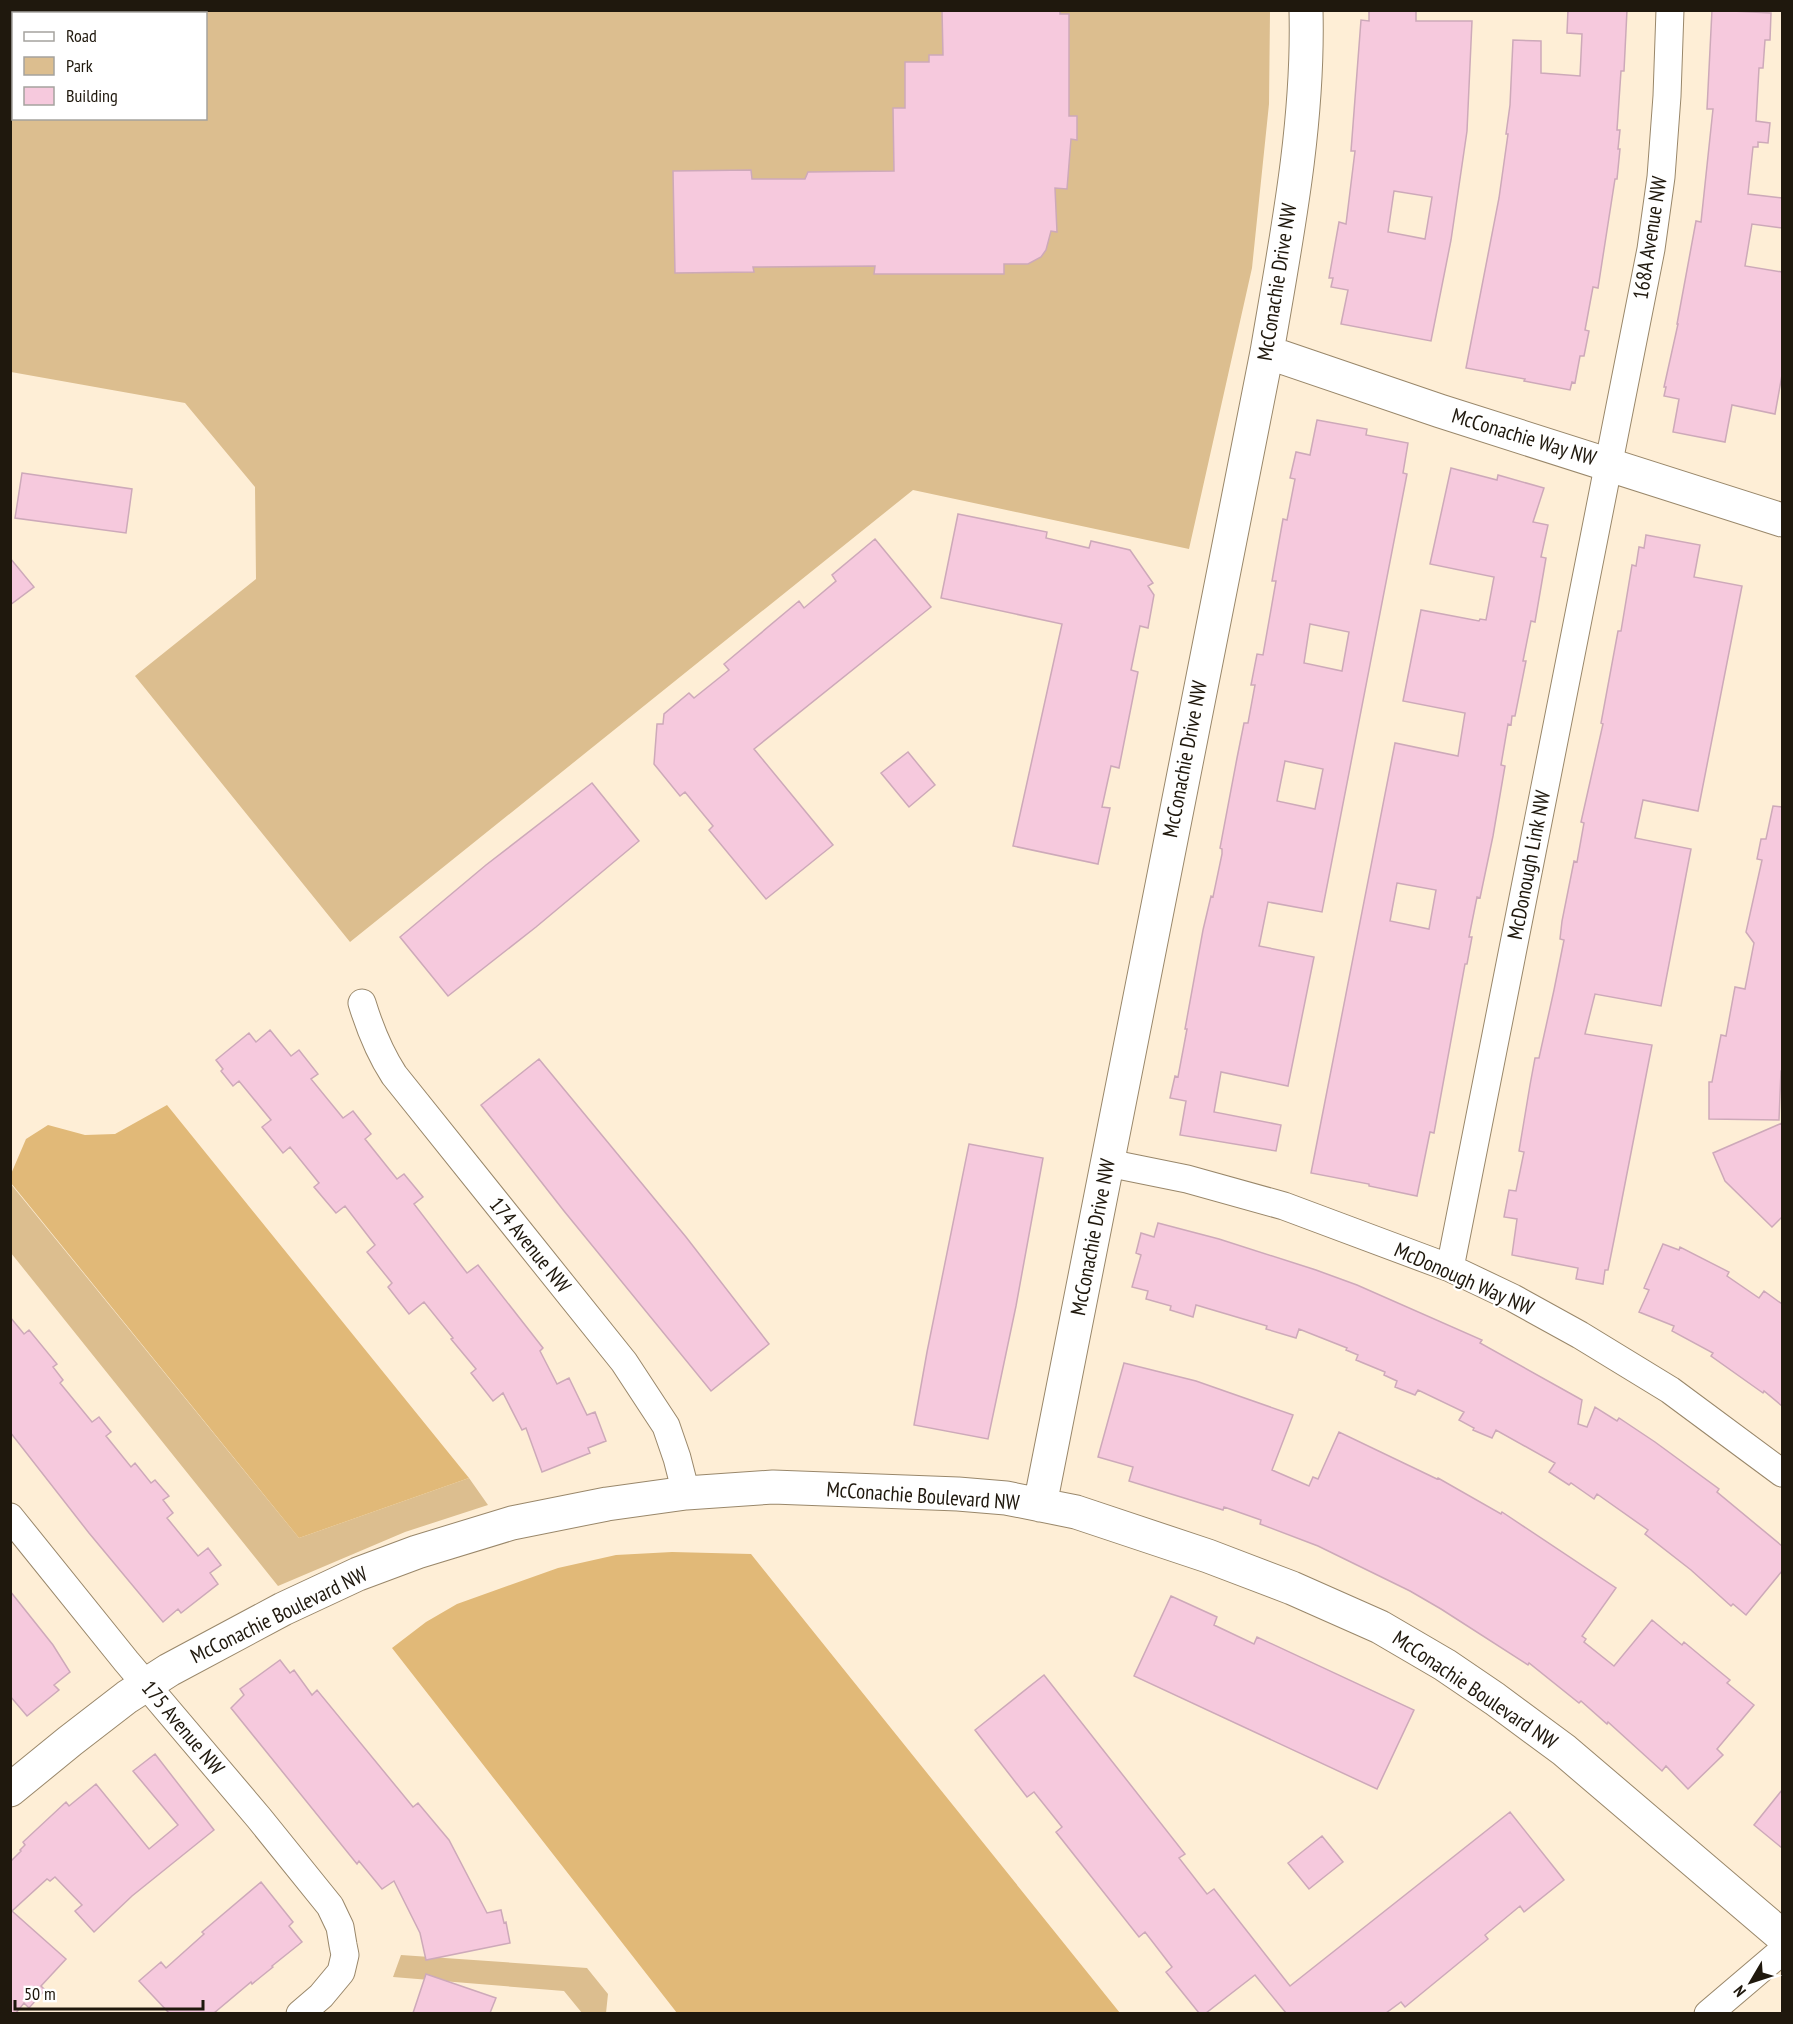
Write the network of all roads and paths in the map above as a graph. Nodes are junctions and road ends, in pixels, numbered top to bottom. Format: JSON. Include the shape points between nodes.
{"nodes":[{"id":1,"x":1306,"y":10,"type":"edge"},
{"id":2,"x":1670,"y":10,"type":"edge"},
{"id":3,"x":1267,"y":352,"type":"junction"},
{"id":4,"x":1608,"y":463,"type":"junction"},
{"id":5,"x":1782,"y":520,"type":"edge"},
{"id":6,"x":362,"y":1003,"type":"dead end"},
{"id":7,"x":1108,"y":1163,"type":"junction"},
{"id":8,"x":1450,"y":1268,"type":"junction"},
{"id":9,"x":1782,"y":1473,"type":"edge"},
{"id":10,"x":686,"y":1493,"type":"junction"},
{"id":11,"x":1040,"y":1505,"type":"junction"},
{"id":12,"x":10,"y":1517,"type":"edge"},
{"id":13,"x":146,"y":1685,"type":"junction"},
{"id":14,"x":10,"y":1790,"type":"edge"},
{"id":15,"x":1782,"y":1936,"type":"edge"},
{"id":16,"x":1782,"y":1951,"type":"edge"},
{"id":17,"x":300,"y":2013,"type":"edge"},
{"id":18,"x":1708,"y":2013,"type":"edge"}],
"edges":[{"from":1,"to":3,"type":"street","name":"McConachie Drive NW","via":[[1303,110]]},
{"from":2,"to":4,"type":"street","name":"168A Avenue NW","via":[[1661,177],[1651,249]]},
{"from":3,"to":4,"type":"street","name":"McConachie Way NW"},
{"from":3,"to":7,"type":"street","name":"McConachie Drive NW"},
{"from":4,"to":5,"type":"street","name":"McConachie Way NW"},
{"from":4,"to":8,"type":"street","name":"McDonough Link NW"},
{"from":6,"to":10,"type":"street","name":"174 Avenue NW","via":[[374,1038],[394,1075],[608,1340],[654,1406],[666,1426]]},
{"from":7,"to":8,"type":"street","name":"McDonough Way NW","via":[[1187,1179],[1284,1206]]},
{"from":7,"to":11,"type":"street","name":"McConachie Drive NW"},
{"from":8,"to":9,"type":"street","name":"McDonough Way NW","via":[[1580,1335],[1670,1390]]},
{"from":10,"to":11,"type":"street","name":"McConachie Boulevard NW","via":[[773,1487],[978,1496]]},
{"from":10,"to":13,"type":"street","name":"McConachie Boulevard NW","via":[[512,1523],[417,1552],[283,1609]]},
{"from":11,"to":15,"type":"street","name":"McConachie Boulevard NW","via":[[1076,1512],[1208,1556],[1292,1588],[1389,1632],[1470,1682],[1564,1750]]},
{"from":12,"to":13,"type":"street","name":"175 Avenue NW"},
{"from":13,"to":14,"type":"street","name":"McConachie Boulevard NW"},
{"from":13,"to":17,"type":"street","name":"175 Avenue NW","via":[[330,1906],[340,1927],[345,1955],[341,1972]]},
{"from":16,"to":18,"type":"street"}]}
